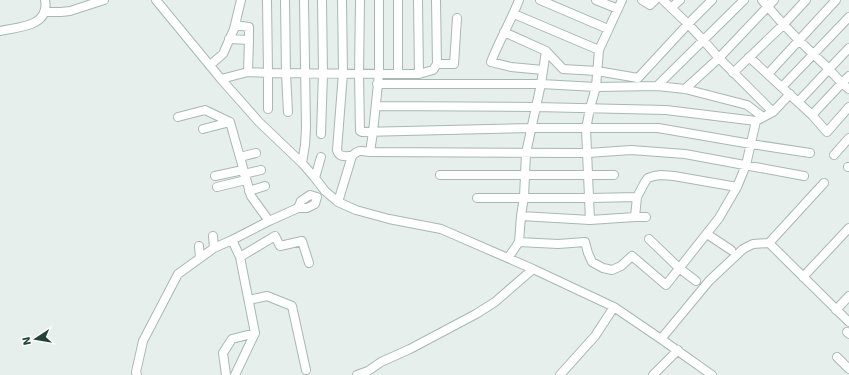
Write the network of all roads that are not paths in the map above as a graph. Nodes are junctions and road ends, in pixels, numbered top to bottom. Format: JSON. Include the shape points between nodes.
{"nodes":[{"id":1,"x":45,"y":0,"type":"edge"},
{"id":2,"x":104,"y":0,"type":"edge"},
{"id":3,"x":156,"y":0,"type":"edge"},
{"id":4,"x":240,"y":0,"type":"edge"},
{"id":5,"x":267,"y":0,"type":"edge"},
{"id":6,"x":285,"y":0,"type":"edge"},
{"id":7,"x":304,"y":0,"type":"edge"},
{"id":8,"x":322,"y":0,"type":"edge"},
{"id":9,"x":342,"y":0,"type":"edge"},
{"id":10,"x":360,"y":0,"type":"edge"},
{"id":11,"x":379,"y":0,"type":"edge"},
{"id":12,"x":398,"y":0,"type":"edge"},
{"id":13,"x":418,"y":0,"type":"edge"},
{"id":14,"x":436,"y":0,"type":"edge"},
{"id":15,"x":519,"y":0,"type":"edge"},
{"id":16,"x":540,"y":0,"type":"edge"},
{"id":17,"x":596,"y":0,"type":"edge"},
{"id":18,"x":622,"y":0,"type":"edge"},
{"id":19,"x":642,"y":0,"type":"edge"},
{"id":20,"x":655,"y":0,"type":"edge"},
{"id":21,"x":663,"y":0,"type":"edge"},
{"id":22,"x":680,"y":0,"type":"edge"},
{"id":23,"x":712,"y":0,"type":"edge"},
{"id":24,"x":744,"y":0,"type":"edge"},
{"id":25,"x":762,"y":0,"type":"edge"},
{"id":26,"x":774,"y":0,"type":"edge"},
{"id":27,"x":806,"y":0,"type":"edge"},
{"id":28,"x":836,"y":0,"type":"edge"},
{"id":29,"x":768,"y":7,"type":"junction"},
{"id":30,"x":671,"y":8,"type":"junction"},
{"id":31,"x":618,"y":9,"type":"junction"},
{"id":32,"x":44,"y":12,"type":"junction"},
{"id":33,"x":514,"y":14,"type":"junction"},
{"id":34,"x":849,"y":17,"type":"edge"},
{"id":35,"x":457,"y":18,"type":"dead end"},
{"id":36,"x":688,"y":24,"type":"junction"},
{"id":37,"x":234,"y":25,"type":"junction"},
{"id":38,"x":783,"y":25,"type":"junction"},
{"id":39,"x":608,"y":29,"type":"junction"},
{"id":40,"x":0,"y":31,"type":"edge"},
{"id":41,"x":504,"y":32,"type":"junction"},
{"id":42,"x":229,"y":38,"type":"junction"},
{"id":43,"x":249,"y":40,"type":"junction"},
{"id":44,"x":703,"y":40,"type":"junction"},
{"id":45,"x":799,"y":40,"type":"junction"},
{"id":46,"x":849,"y":48,"type":"edge"},
{"id":47,"x":600,"y":50,"type":"junction"},
{"id":48,"x":546,"y":51,"type":"junction"},
{"id":49,"x":814,"y":55,"type":"junction"},
{"id":50,"x":719,"y":58,"type":"junction"},
{"id":51,"x":749,"y":58,"type":"junction"},
{"id":52,"x":436,"y":64,"type":"junction"},
{"id":53,"x":210,"y":65,"type":"junction"},
{"id":54,"x":828,"y":69,"type":"junction"},
{"id":55,"x":543,"y":70,"type":"junction"},
{"id":56,"x":597,"y":71,"type":"junction"},
{"id":57,"x":248,"y":72,"type":"junction"},
{"id":58,"x":268,"y":73,"type":"junction"},
{"id":59,"x":305,"y":73,"type":"junction"},
{"id":60,"x":323,"y":73,"type":"junction"},
{"id":61,"x":733,"y":73,"type":"junction"},
{"id":62,"x":286,"y":74,"type":"junction"},
{"id":63,"x":343,"y":74,"type":"junction"},
{"id":64,"x":359,"y":74,"type":"junction"},
{"id":65,"x":379,"y":74,"type":"junction"},
{"id":66,"x":398,"y":74,"type":"junction"},
{"id":67,"x":419,"y":74,"type":"junction"},
{"id":68,"x":768,"y":74,"type":"junction"},
{"id":69,"x":849,"y":76,"type":"edge"},
{"id":70,"x":221,"y":79,"type":"junction"},
{"id":71,"x":842,"y":83,"type":"junction"},
{"id":72,"x":377,"y":84,"type":"junction"},
{"id":73,"x":541,"y":84,"type":"junction"},
{"id":74,"x":657,"y":86,"type":"junction"},
{"id":75,"x":596,"y":87,"type":"junction"},
{"id":76,"x":782,"y":87,"type":"junction"},
{"id":77,"x":685,"y":89,"type":"junction"},
{"id":78,"x":849,"y":89,"type":"edge"},
{"id":79,"x":790,"y":94,"type":"junction"},
{"id":80,"x":798,"y":102,"type":"junction"},
{"id":81,"x":376,"y":106,"type":"junction"},
{"id":82,"x":536,"y":107,"type":"junction"},
{"id":83,"x":849,"y":107,"type":"edge"},
{"id":84,"x":590,"y":108,"type":"junction"},
{"id":85,"x":268,"y":109,"type":"dead end"},
{"id":86,"x":288,"y":112,"type":"dead end"},
{"id":87,"x":773,"y":112,"type":"junction"},
{"id":88,"x":812,"y":115,"type":"junction"},
{"id":89,"x":178,"y":117,"type":"dead end"},
{"id":90,"x":760,"y":119,"type":"junction"},
{"id":91,"x":230,"y":122,"type":"junction"},
{"id":92,"x":532,"y":128,"type":"junction"},
{"id":93,"x":203,"y":129,"type":"dead end"},
{"id":94,"x":586,"y":129,"type":"junction"},
{"id":95,"x":373,"y":132,"type":"junction"},
{"id":96,"x":321,"y":134,"type":"dead end"},
{"id":97,"x":849,"y":138,"type":"edge"},
{"id":98,"x":751,"y":144,"type":"junction"},
{"id":99,"x":370,"y":152,"type":"junction"},
{"id":100,"x":256,"y":153,"type":"dead end"},
{"id":101,"x":526,"y":153,"type":"junction"},
{"id":102,"x":588,"y":153,"type":"junction"},
{"id":103,"x":810,"y":153,"type":"dead end"},
{"id":104,"x":834,"y":155,"type":"dead end"},
{"id":105,"x":352,"y":156,"type":"junction"},
{"id":106,"x":240,"y":157,"type":"junction"},
{"id":107,"x":322,"y":157,"type":"dead end"},
{"id":108,"x":302,"y":164,"type":"junction"},
{"id":109,"x":746,"y":165,"type":"junction"},
{"id":110,"x":261,"y":170,"type":"dead end"},
{"id":111,"x":245,"y":175,"type":"junction"},
{"id":112,"x":440,"y":175,"type":"dead end"},
{"id":113,"x":525,"y":175,"type":"junction"},
{"id":114,"x":614,"y":175,"type":"dead end"},
{"id":115,"x":215,"y":176,"type":"dead end"},
{"id":116,"x":589,"y":176,"type":"junction"},
{"id":117,"x":804,"y":176,"type":"dead end"},
{"id":118,"x":315,"y":178,"type":"junction"},
{"id":119,"x":824,"y":183,"type":"dead end"},
{"id":120,"x":265,"y":186,"type":"dead end"},
{"id":121,"x":217,"y":187,"type":"dead end"},
{"id":122,"x":737,"y":187,"type":"junction"},
{"id":123,"x":249,"y":191,"type":"junction"},
{"id":124,"x":325,"y":192,"type":"junction"},
{"id":125,"x":524,"y":197,"type":"junction"},
{"id":126,"x":637,"y":197,"type":"junction"},
{"id":127,"x":477,"y":198,"type":"dead end"},
{"id":128,"x":590,"y":198,"type":"junction"},
{"id":129,"x":338,"y":202,"type":"junction"},
{"id":130,"x":521,"y":216,"type":"junction"},
{"id":131,"x":635,"y":217,"type":"junction"},
{"id":132,"x":646,"y":218,"type":"dead end"},
{"id":133,"x":590,"y":220,"type":"junction"},
{"id":134,"x":269,"y":221,"type":"junction"},
{"id":135,"x":849,"y":228,"type":"edge"},
{"id":136,"x":707,"y":234,"type":"junction"},
{"id":137,"x":213,"y":236,"type":"dead end"},
{"id":138,"x":649,"y":239,"type":"dead end"},
{"id":139,"x":232,"y":240,"type":"junction"},
{"id":140,"x":518,"y":242,"type":"junction"},
{"id":141,"x":769,"y":243,"type":"junction"},
{"id":142,"x":199,"y":246,"type":"dead end"},
{"id":143,"x":214,"y":248,"type":"junction"},
{"id":144,"x":731,"y":250,"type":"dead end"},
{"id":145,"x":240,"y":257,"type":"junction"},
{"id":146,"x":200,"y":258,"type":"junction"},
{"id":147,"x":508,"y":258,"type":"junction"},
{"id":148,"x":310,"y":263,"type":"dead end"},
{"id":149,"x":679,"y":268,"type":"junction"},
{"id":150,"x":533,"y":269,"type":"junction"},
{"id":151,"x":803,"y":277,"type":"junction"},
{"id":152,"x":696,"y":280,"type":"dead end"},
{"id":153,"x":849,"y":296,"type":"edge"},
{"id":154,"x":249,"y":300,"type":"junction"},
{"id":155,"x":614,"y":307,"type":"junction"},
{"id":156,"x":836,"y":310,"type":"junction"},
{"id":157,"x":849,"y":322,"type":"edge"},
{"id":158,"x":255,"y":333,"type":"junction"},
{"id":159,"x":661,"y":339,"type":"junction"},
{"id":160,"x":678,"y":350,"type":"junction"},
{"id":161,"x":837,"y":357,"type":"dead end"},
{"id":162,"x":849,"y":369,"type":"edge"},
{"id":163,"x":306,"y":370,"type":"dead end"},
{"id":164,"x":137,"y":375,"type":"edge"},
{"id":165,"x":226,"y":375,"type":"edge"},
{"id":166,"x":235,"y":375,"type":"edge"},
{"id":167,"x":357,"y":375,"type":"edge"},
{"id":168,"x":560,"y":375,"type":"edge"},
{"id":169,"x":653,"y":375,"type":"edge"},
{"id":170,"x":712,"y":375,"type":"edge"}],
"edges":[{"from":1,"to":32,"type":"street"},
{"from":2,"to":32,"type":"street","via":[[70,11]]},
{"from":3,"to":53,"type":"street"},
{"from":4,"to":37,"type":"street"},
{"from":5,"to":58,"type":"street"},
{"from":6,"to":62,"type":"street"},
{"from":7,"to":59,"type":"street"},
{"from":8,"to":60,"type":"street"},
{"from":9,"to":63,"type":"street"},
{"from":10,"to":64,"type":"street"},
{"from":11,"to":65,"type":"street"},
{"from":12,"to":66,"type":"street"},
{"from":13,"to":67,"type":"street"},
{"from":14,"to":52,"type":"street"},
{"from":15,"to":33,"type":"street"},
{"from":16,"to":39,"type":"street"},
{"from":17,"to":31,"type":"street"},
{"from":18,"to":31,"type":"street"},
{"from":19,"to":20,"type":"street","via":[[650,5]]},
{"from":21,"to":30,"type":"street"},
{"from":22,"to":30,"type":"street"},
{"from":23,"to":36,"type":"street"},
{"from":24,"to":44,"type":"street"},
{"from":25,"to":29,"type":"street"},
{"from":26,"to":29,"type":"street"},
{"from":27,"to":38,"type":"street"},
{"from":28,"to":45,"type":"street"},
{"from":29,"to":38,"type":"street"},
{"from":29,"to":50,"type":"street"},
{"from":30,"to":36,"type":"street"},
{"from":31,"to":39,"type":"street"},
{"from":32,"to":40,"type":"street","via":[[39,21]]},
{"from":33,"to":41,"type":"street"},
{"from":33,"to":47,"type":"street"},
{"from":34,"to":49,"type":"street"},
{"from":35,"to":52,"type":"street","via":[[454,64]]},
{"from":36,"to":44,"type":"street"},
{"from":36,"to":56,"type":"street","via":[[638,78]]},
{"from":37,"to":42,"type":"street"},
{"from":37,"to":43,"type":"street","via":[[249,27]]},
{"from":38,"to":45,"type":"street"},
{"from":38,"to":51,"type":"street"},
{"from":39,"to":47,"type":"street"},
{"from":41,"to":48,"type":"street"},
{"from":41,"to":55,"type":"street","via":[[491,62]]},
{"from":42,"to":43,"type":"street"},
{"from":42,"to":53,"type":"street","via":[[223,54]]},
{"from":43,"to":57,"type":"street"},
{"from":44,"to":50,"type":"street"},
{"from":44,"to":74,"type":"street"},
{"from":45,"to":49,"type":"street"},
{"from":45,"to":68,"type":"street"},
{"from":46,"to":54,"type":"street"},
{"from":47,"to":56,"type":"street"},
{"from":48,"to":55,"type":"street"},
{"from":48,"to":56,"type":"street","via":[[563,69]]},
{"from":49,"to":54,"type":"street"},
{"from":49,"to":76,"type":"street"},
{"from":50,"to":61,"type":"street"},
{"from":50,"to":77,"type":"street"},
{"from":51,"to":61,"type":"street"},
{"from":51,"to":68,"type":"street"},
{"from":52,"to":67,"type":"street","via":[[433,70]]},
{"from":53,"to":70,"type":"street"},
{"from":54,"to":71,"type":"street"},
{"from":54,"to":80,"type":"street"},
{"from":55,"to":73,"type":"street"},
{"from":56,"to":75,"type":"street"},
{"from":57,"to":58,"type":"street"},
{"from":57,"to":70,"type":"street"},
{"from":58,"to":62,"type":"street"},
{"from":58,"to":85,"type":"street"},
{"from":59,"to":60,"type":"street"},
{"from":59,"to":62,"type":"street"},
{"from":59,"to":108,"type":"street","via":[[306,128]]},
{"from":60,"to":63,"type":"street"},
{"from":60,"to":96,"type":"street"},
{"from":61,"to":87,"type":"street"},
{"from":62,"to":86,"type":"street"},
{"from":63,"to":64,"type":"street"},
{"from":63,"to":105,"type":"street","via":[[337,150],[339,155]]},
{"from":64,"to":65,"type":"street"},
{"from":64,"to":95,"type":"street","via":[[360,131]]},
{"from":65,"to":66,"type":"street"},
{"from":65,"to":72,"type":"street"},
{"from":66,"to":67,"type":"street"},
{"from":68,"to":76,"type":"street"},
{"from":69,"to":71,"type":"street"},
{"from":70,"to":108,"type":"street","via":[[259,122]]},
{"from":71,"to":78,"type":"street"},
{"from":71,"to":88,"type":"street"},
{"from":72,"to":73,"type":"street"},
{"from":72,"to":81,"type":"street"},
{"from":73,"to":75,"type":"street"},
{"from":73,"to":82,"type":"street"},
{"from":74,"to":75,"type":"street"},
{"from":74,"to":77,"type":"street"},
{"from":75,"to":84,"type":"street"},
{"from":76,"to":79,"type":"street"},
{"from":77,"to":90,"type":"street","via":[[747,105]]},
{"from":79,"to":80,"type":"street"},
{"from":79,"to":87,"type":"street"},
{"from":80,"to":88,"type":"street"},
{"from":81,"to":82,"type":"street"},
{"from":81,"to":95,"type":"street"},
{"from":82,"to":84,"type":"street"},
{"from":82,"to":92,"type":"street"},
{"from":83,"to":88,"type":"street","via":[[827,132]]},
{"from":84,"to":90,"type":"street","via":[[666,110]]},
{"from":84,"to":94,"type":"street"},
{"from":87,"to":90,"type":"street"},
{"from":89,"to":91,"type":"street","via":[[206,110]]},
{"from":90,"to":98,"type":"street"},
{"from":91,"to":93,"type":"street"},
{"from":91,"to":106,"type":"street"},
{"from":92,"to":94,"type":"street"},
{"from":92,"to":95,"type":"street"},
{"from":92,"to":101,"type":"street"},
{"from":94,"to":98,"type":"street","via":[[658,128]]},
{"from":94,"to":102,"type":"street"},
{"from":95,"to":99,"type":"street"},
{"from":97,"to":104,"type":"street"},
{"from":98,"to":103,"type":"street"},
{"from":98,"to":109,"type":"street"},
{"from":99,"to":101,"type":"street"},
{"from":99,"to":105,"type":"street","via":[[359,151]]},
{"from":100,"to":106,"type":"street"},
{"from":101,"to":102,"type":"street"},
{"from":101,"to":113,"type":"street"},
{"from":102,"to":109,"type":"street","via":[[631,150],[685,154]]},
{"from":102,"to":116,"type":"street"},
{"from":105,"to":129,"type":"street"},
{"from":106,"to":111,"type":"street"},
{"from":107,"to":118,"type":"street"},
{"from":108,"to":118,"type":"street"},
{"from":109,"to":117,"type":"street"},
{"from":109,"to":122,"type":"street"},
{"from":110,"to":111,"type":"street"},
{"from":111,"to":115,"type":"street"},
{"from":111,"to":121,"type":"street"},
{"from":111,"to":123,"type":"street"},
{"from":112,"to":113,"type":"street"},
{"from":113,"to":116,"type":"street"},
{"from":113,"to":125,"type":"street"},
{"from":114,"to":116,"type":"street"},
{"from":116,"to":128,"type":"street"},
{"from":118,"to":124,"type":"street"},
{"from":119,"to":141,"type":"street"},
{"from":120,"to":123,"type":"street"},
{"from":122,"to":126,"type":"street","via":[[661,175],[648,178]]},
{"from":122,"to":136,"type":"street","via":[[720,218]]},
{"from":123,"to":134,"type":"street"},
{"from":124,"to":129,"type":"street"},
{"from":124,"to":134,"type":"street","via":[[317,197],[315,204],[307,208],[298,208]]},
{"from":125,"to":127,"type":"street"},
{"from":125,"to":128,"type":"street"},
{"from":125,"to":130,"type":"street"},
{"from":126,"to":128,"type":"street"},
{"from":126,"to":131,"type":"street"},
{"from":128,"to":133,"type":"street"},
{"from":129,"to":147,"type":"street","via":[[389,219],[441,229]]},
{"from":130,"to":133,"type":"street"},
{"from":130,"to":140,"type":"street"},
{"from":131,"to":132,"type":"street"},
{"from":131,"to":133,"type":"street"},
{"from":134,"to":139,"type":"street"},
{"from":135,"to":151,"type":"street"},
{"from":136,"to":144,"type":"street"},
{"from":136,"to":149,"type":"street"},
{"from":137,"to":143,"type":"street"},
{"from":138,"to":149,"type":"street"},
{"from":139,"to":143,"type":"street"},
{"from":139,"to":145,"type":"street"},
{"from":140,"to":147,"type":"street"},
{"from":140,"to":149,"type":"street","via":[[585,242],[592,262],[603,268],[612,270],[632,256],[666,285]]},
{"from":141,"to":151,"type":"street"},
{"from":141,"to":159,"type":"street","via":[[753,244],[743,249],[709,281]]},
{"from":142,"to":146,"type":"street"},
{"from":143,"to":146,"type":"street"},
{"from":145,"to":148,"type":"street","via":[[275,236],[280,246],[302,241]]},
{"from":145,"to":154,"type":"street"},
{"from":146,"to":164,"type":"street","via":[[178,274],[143,341]]},
{"from":147,"to":150,"type":"street"},
{"from":149,"to":152,"type":"street"},
{"from":150,"to":155,"type":"street"},
{"from":150,"to":167,"type":"street","via":[[495,302],[476,314]]},
{"from":151,"to":156,"type":"street"},
{"from":153,"to":156,"type":"street"},
{"from":154,"to":158,"type":"street"},
{"from":154,"to":163,"type":"street","via":[[267,296],[292,306]]},
{"from":155,"to":159,"type":"street"},
{"from":155,"to":168,"type":"street","via":[[595,336]]},
{"from":156,"to":157,"type":"street"},
{"from":158,"to":165,"type":"street","via":[[232,339],[223,353]]},
{"from":158,"to":166,"type":"street"},
{"from":159,"to":160,"type":"street"},
{"from":160,"to":169,"type":"street"},
{"from":160,"to":170,"type":"street"},
{"from":161,"to":162,"type":"street"}]}
